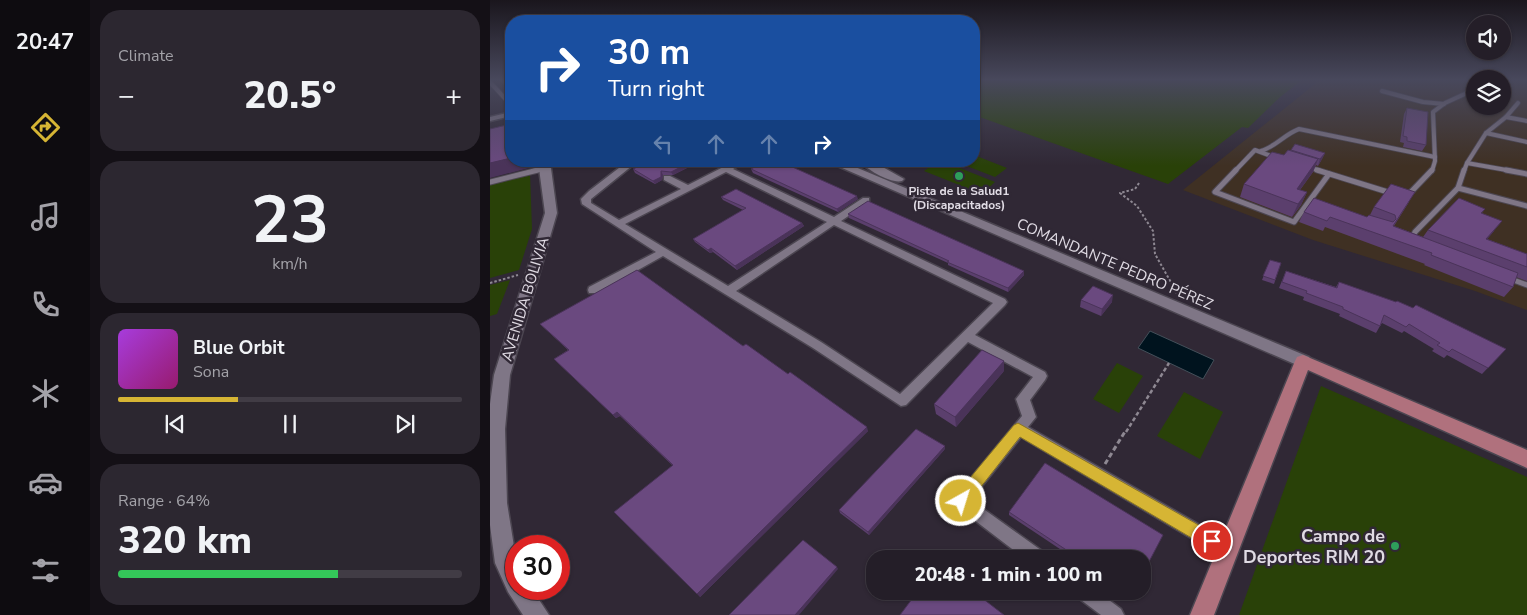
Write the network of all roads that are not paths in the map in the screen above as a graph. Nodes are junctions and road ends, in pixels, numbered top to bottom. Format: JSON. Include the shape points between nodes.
{"nodes":[{"id":1,"x":1438,"y":109,"type":"edge"},
{"id":2,"x":1513,"y":109,"type":"edge"},
{"id":3,"x":505,"y":115,"type":"edge"},
{"id":4,"x":1506,"y":117,"type":"junction"},
{"id":5,"x":490,"y":119,"type":"edge"},
{"id":6,"x":1527,"y":121,"type":"edge"},
{"id":7,"x":1486,"y":133,"type":"junction"},
{"id":8,"x":1527,"y":142,"type":"edge"},
{"id":9,"x":1259,"y":151,"type":"junction"},
{"id":10,"x":1276,"y":157,"type":"edge"},
{"id":11,"x":1435,"y":157,"type":"junction"},
{"id":12,"x":1467,"y":163,"type":"junction"},
{"id":13,"x":1302,"y":166,"type":"edge"},
{"id":14,"x":536,"y":167,"type":"edge"},
{"id":15,"x":545,"y":167,"type":"edge"},
{"id":16,"x":626,"y":167,"type":"edge"},
{"id":17,"x":725,"y":167,"type":"edge"},
{"id":18,"x":729,"y":167,"type":"edge"},
{"id":19,"x":845,"y":167,"type":"edge"},
{"id":20,"x":871,"y":167,"type":"edge"},
{"id":21,"x":1329,"y":174,"type":"junction"},
{"id":22,"x":1527,"y":174,"type":"edge"},
{"id":23,"x":667,"y":178,"type":"dead end"},
{"id":24,"x":490,"y":182,"type":"edge"},
{"id":25,"x":1458,"y":188,"type":"junction"},
{"id":26,"x":688,"y":189,"type":"junction"},
{"id":27,"x":866,"y":200,"type":"edge"},
{"id":28,"x":1310,"y":201,"type":"junction"},
{"id":29,"x":1318,"y":204,"type":"edge"},
{"id":30,"x":1527,"y":206,"type":"edge"},
{"id":31,"x":834,"y":222,"type":"junction"},
{"id":32,"x":620,"y":223,"type":"junction"},
{"id":33,"x":1420,"y":244,"type":"edge"},
{"id":34,"x":663,"y":252,"type":"junction"},
{"id":35,"x":1500,"y":275,"type":"edge"},
{"id":36,"x":1527,"y":285,"type":"edge"},
{"id":37,"x":593,"y":290,"type":"dead end"},
{"id":38,"x":729,"y":291,"type":"junction"},
{"id":39,"x":1190,"y":314,"type":"junction"},
{"id":40,"x":968,"y":337,"type":"junction"},
{"id":41,"x":1303,"y":362,"type":"junction"},
{"id":42,"x":1018,"y":429,"type":"junction"},
{"id":43,"x":1527,"y":458,"type":"edge"},
{"id":44,"x":493,"y":503,"type":"edge"},
{"id":45,"x":1027,"y":550,"type":"edge"},
{"id":46,"x":1229,"y":551,"type":"junction"},
{"id":47,"x":505,"y":558,"type":"edge"},
{"id":48,"x":527,"y":600,"type":"edge"},
{"id":49,"x":1094,"y":600,"type":"edge"},
{"id":50,"x":537,"y":615,"type":"edge"},
{"id":51,"x":1114,"y":615,"type":"edge"},
{"id":52,"x":1202,"y":615,"type":"edge"}],
"edges":[{"from":1,"to":11,"type":"lane","via":[[1433,112]]},
{"from":2,"to":4,"type":"lane"},
{"from":3,"to":5,"type":"street"},
{"from":4,"to":6,"type":"lane"},
{"from":4,"to":7,"type":"lane"},
{"from":7,"to":8,"type":"lane"},
{"from":7,"to":12,"type":"lane"},
{"from":9,"to":10,"type":"lane"},
{"from":9,"to":11,"type":"lane","via":[[1268,150],[1299,129]]},
{"from":9,"to":28,"type":"lane","via":[[1256,150],[1215,192],[1294,222]]},
{"from":11,"to":21,"type":"lane","via":[[1432,171],[1410,193],[1403,195]]},
{"from":12,"to":22,"type":"lane"},
{"from":12,"to":25,"type":"lane"},
{"from":13,"to":21,"type":"lane"},
{"from":14,"to":24,"type":"lane"},
{"from":15,"to":44,"type":"main road","name":"AVENIDA BOLIVIA","via":[[551,213],[502,375]]},
{"from":16,"to":32,"type":"street","via":[[586,199],[587,204]]},
{"from":17,"to":26,"type":"street"},
{"from":18,"to":31,"type":"street"},
{"from":19,"to":39,"type":"main road","name":"COMANDANTE PEDRO PÉREZ"},
{"from":20,"to":39,"type":"main road","via":[[1128,278]]},
{"from":21,"to":28,"type":"lane"},
{"from":23,"to":26,"type":"street"},
{"from":25,"to":30,"type":"lane"},
{"from":25,"to":33,"type":"lane","via":[[1415,232],[1412,241]]},
{"from":26,"to":32,"type":"street"},
{"from":27,"to":31,"type":"street"},
{"from":28,"to":29,"type":"lane"},
{"from":31,"to":38,"type":"street"},
{"from":31,"to":40,"type":"street","via":[[1001,302]]},
{"from":32,"to":34,"type":"street"},
{"from":34,"to":37,"type":"street"},
{"from":34,"to":38,"type":"street"},
{"from":35,"to":36,"type":"lane"},
{"from":38,"to":40,"type":"street","via":[[901,401]]},
{"from":39,"to":41,"type":"main road","name":"COMANDANTE PEDRO PÉREZ"},
{"from":40,"to":42,"type":"street","via":[[1041,376],[1023,399],[1029,417]]},
{"from":41,"to":43,"type":"main road"},
{"from":41,"to":46,"type":"main road"},
{"from":42,"to":45,"type":"street","via":[[961,501]]},
{"from":42,"to":46,"type":"street"},
{"from":44,"to":47,"type":"main road","name":"AVENIDA BOLIVIA"},
{"from":46,"to":52,"type":"main road"},
{"from":48,"to":50,"type":"main road"},
{"from":49,"to":51,"type":"street"}]}
